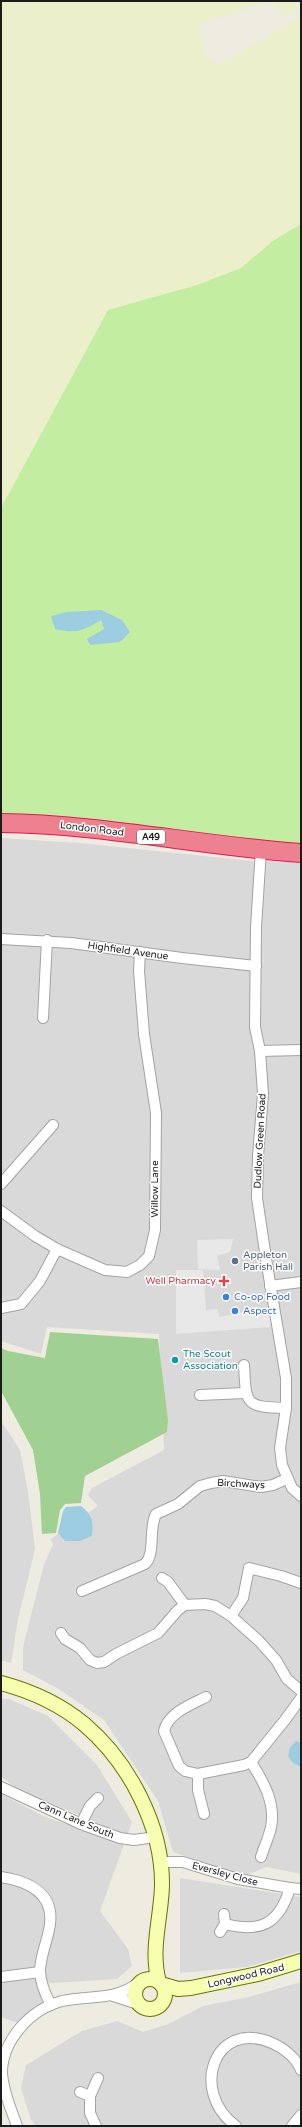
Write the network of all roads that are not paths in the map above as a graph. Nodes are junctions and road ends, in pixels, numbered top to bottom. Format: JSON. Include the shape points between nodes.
{"nodes":[{"id":1,"x":1,"y":823,"type":"edge"},
{"id":2,"x":261,"y":850,"type":"junction"},
{"id":3,"x":301,"y":853,"type":"edge"},
{"id":4,"x":1,"y":939,"type":"edge"},
{"id":5,"x":47,"y":940,"type":"junction"},
{"id":6,"x":140,"y":952,"type":"junction"},
{"id":7,"x":256,"y":966,"type":"junction"},
{"id":8,"x":43,"y":1018,"type":"dead end"},
{"id":9,"x":301,"y":1050,"type":"edge"},
{"id":10,"x":260,"y":1051,"type":"junction"},
{"id":11,"x":52,"y":1124,"type":"dead end"},
{"id":12,"x":1,"y":1184,"type":"edge"},
{"id":13,"x":1,"y":1211,"type":"edge"},
{"id":14,"x":57,"y":1249,"type":"junction"},
{"id":15,"x":301,"y":1282,"type":"edge"},
{"id":16,"x":270,"y":1286,"type":"junction"},
{"id":17,"x":1,"y":1308,"type":"edge"},
{"id":18,"x":244,"y":1365,"type":"dead end"},
{"id":19,"x":245,"y":1394,"type":"junction"},
{"id":20,"x":200,"y":1395,"type":"dead end"},
{"id":21,"x":286,"y":1408,"type":"junction"},
{"id":22,"x":286,"y":1479,"type":"junction"},
{"id":23,"x":301,"y":1496,"type":"edge"},
{"id":24,"x":162,"y":1578,"type":"dead end"},
{"id":25,"x":301,"y":1583,"type":"edge"},
{"id":26,"x":82,"y":1591,"type":"dead end"},
{"id":27,"x":185,"y":1606,"type":"junction"},
{"id":28,"x":231,"y":1616,"type":"junction"},
{"id":29,"x":61,"y":1633,"type":"dead end"},
{"id":30,"x":1,"y":1683,"type":"edge"},
{"id":31,"x":301,"y":1691,"type":"edge"},
{"id":32,"x":206,"y":1697,"type":"dead end"},
{"id":33,"x":301,"y":1698,"type":"edge"},
{"id":34,"x":251,"y":1762,"type":"junction"},
{"id":35,"x":198,"y":1774,"type":"junction"},
{"id":36,"x":1,"y":1787,"type":"edge"},
{"id":37,"x":98,"y":1798,"type":"dead end"},
{"id":38,"x":204,"y":1814,"type":"dead end"},
{"id":39,"x":81,"y":1824,"type":"junction"},
{"id":40,"x":155,"y":1837,"type":"junction"},
{"id":41,"x":261,"y":1857,"type":"dead end"},
{"id":42,"x":160,"y":1862,"type":"junction"},
{"id":43,"x":1,"y":1877,"type":"edge"},
{"id":44,"x":290,"y":1888,"type":"junction"},
{"id":45,"x":301,"y":1888,"type":"edge"},
{"id":46,"x":223,"y":1924,"type":"dead end"},
{"id":47,"x":155,"y":1949,"type":"junction"},
{"id":48,"x":301,"y":1961,"type":"edge"},
{"id":49,"x":40,"y":1972,"type":"junction"},
{"id":50,"x":1,"y":1977,"type":"edge"},
{"id":51,"x":139,"y":1983,"type":"junction"},
{"id":52,"x":160,"y":1983,"type":"junction"},
{"id":53,"x":191,"y":1988,"type":"junction"},
{"id":54,"x":113,"y":1996,"type":"junction"},
{"id":55,"x":138,"y":2004,"type":"junction"},
{"id":56,"x":51,"y":2005,"type":"junction"},
{"id":57,"x":160,"y":2005,"type":"junction"},
{"id":58,"x":300,"y":2064,"type":"edge"},
{"id":59,"x":98,"y":2078,"type":"dead end"},
{"id":60,"x":80,"y":2092,"type":"dead end"},
{"id":61,"x":90,"y":2096,"type":"junction"},
{"id":62,"x":301,"y":2114,"type":"edge"},
{"id":63,"x":17,"y":2126,"type":"edge"},
{"id":64,"x":96,"y":2126,"type":"edge"},
{"id":65,"x":236,"y":2126,"type":"edge"},
{"id":66,"x":292,"y":2126,"type":"edge"}],
"edges":[{"from":1,"to":2,"type":"highway","name":"London Road","number":"A49","via":[[64,825]]},
{"from":2,"to":3,"type":"highway","name":"London Road","number":"A49"},
{"from":2,"to":7,"type":"street","name":"Dudlow Green Road"},
{"from":4,"to":5,"type":"street","name":"Highfield Avenue"},
{"from":5,"to":6,"type":"street","name":"Highfield Avenue"},
{"from":5,"to":8,"type":"street"},
{"from":6,"to":7,"type":"street","name":"Highfield Avenue"},
{"from":6,"to":14,"type":"street","name":"Willow Lane","via":[[144,1034],[156,1113],[155,1230],[151,1250],[140,1265],[127,1272],[119,1272],[105,1270]]},
{"from":7,"to":10,"type":"street","name":"Dudlow Green Road","via":[[255,1027]]},
{"from":9,"to":10,"type":"street"},
{"from":10,"to":16,"type":"street","name":"Dudlow Green Road","via":[[263,1094],[257,1198]]},
{"from":11,"to":12,"type":"street"},
{"from":13,"to":14,"type":"street","name":"Willow Lane"},
{"from":14,"to":17,"type":"street","via":[[40,1281],[21,1304]]},
{"from":15,"to":16,"type":"street"},
{"from":16,"to":21,"type":"street","name":"Dudlow Green Road","via":[[284,1356]]},
{"from":18,"to":19,"type":"street"},
{"from":19,"to":20,"type":"street"},
{"from":19,"to":21,"type":"street","via":[[250,1402],[260,1407]]},
{"from":21,"to":22,"type":"street","name":"Dudlow Green Road","via":[[280,1448]]},
{"from":22,"to":23,"type":"street","name":"Dudlow Green Road"},
{"from":22,"to":26,"type":"street","name":"Birchways","via":[[261,1487],[223,1481],[211,1483],[200,1486],[178,1504],[152,1512],[150,1560]]},
{"from":24,"to":27,"type":"street","via":[[168,1582]]},
{"from":25,"to":28,"type":"street","via":[[246,1567],[243,1598]]},
{"from":27,"to":28,"type":"street","via":[[215,1606]]},
{"from":27,"to":29,"type":"street","via":[[178,1610],[158,1633],[104,1662],[90,1660]]},
{"from":28,"to":31,"type":"street","via":[[260,1641],[276,1660],[287,1679]]},
{"from":30,"to":40,"type":"street","via":[[51,1702],[84,1724],[105,1744],[136,1790]]},
{"from":32,"to":35,"type":"street","via":[[171,1717],[164,1732],[179,1766],[191,1774]]},
{"from":33,"to":34,"type":"street"},
{"from":34,"to":35,"type":"street"},
{"from":34,"to":41,"type":"street","via":[[265,1785],[272,1811],[272,1825]]},
{"from":35,"to":38,"type":"street","via":[[198,1790]]},
{"from":36,"to":39,"type":"street","name":"Cann Lane South"},
{"from":37,"to":39,"type":"street","via":[[90,1806]]},
{"from":39,"to":40,"type":"street","name":"Cann Lane South","via":[[127,1840]]},
{"from":40,"to":42,"type":"street"},
{"from":42,"to":44,"type":"street","name":"Eversley Close","via":[[183,1862],[238,1879]]},
{"from":42,"to":47,"type":"street","via":[[161,1901]]},
{"from":43,"to":49,"type":"street","via":[[30,1884],[40,1891],[46,1901],[50,1926]]},
{"from":44,"to":45,"type":"street","name":"Eversley Close"},
{"from":44,"to":46,"type":"street","via":[[281,1909],[269,1922],[252,1927]]},
{"from":47,"to":51,"type":"street"},
{"from":47,"to":52,"type":"street","via":[[154,1962]]},
{"from":48,"to":53,"type":"street","name":"Longwood Road","via":[[258,1974]]},
{"from":49,"to":50,"type":"street"},
{"from":49,"to":56,"type":"street","via":[[43,1988]]},
{"from":51,"to":52,"type":"street","via":[[147,1979]]},
{"from":51,"to":54,"type":"street"},
{"from":51,"to":55,"type":"street","via":[[134,1996]]},
{"from":52,"to":53,"type":"street","name":"Longwood Road","via":[[178,1989]]},
{"from":52,"to":57,"type":"street","via":[[165,1992]]},
{"from":53,"to":57,"type":"street","name":"Longwood Road"},
{"from":54,"to":55,"type":"street"},
{"from":54,"to":56,"type":"street","via":[[79,1998]]},
{"from":55,"to":57,"type":"street","via":[[146,2009]]},
{"from":56,"to":63,"type":"street","via":[[22,2025],[12,2039],[5,2056],[3,2081]]},
{"from":58,"to":65,"type":"street","via":[[281,2047],[258,2038],[240,2039],[223,2050],[214,2066],[212,2090],[220,2110]]},
{"from":59,"to":61,"type":"street"},
{"from":60,"to":61,"type":"street"},
{"from":61,"to":64,"type":"street","via":[[90,2113]]},
{"from":62,"to":66,"type":"street"}]}
